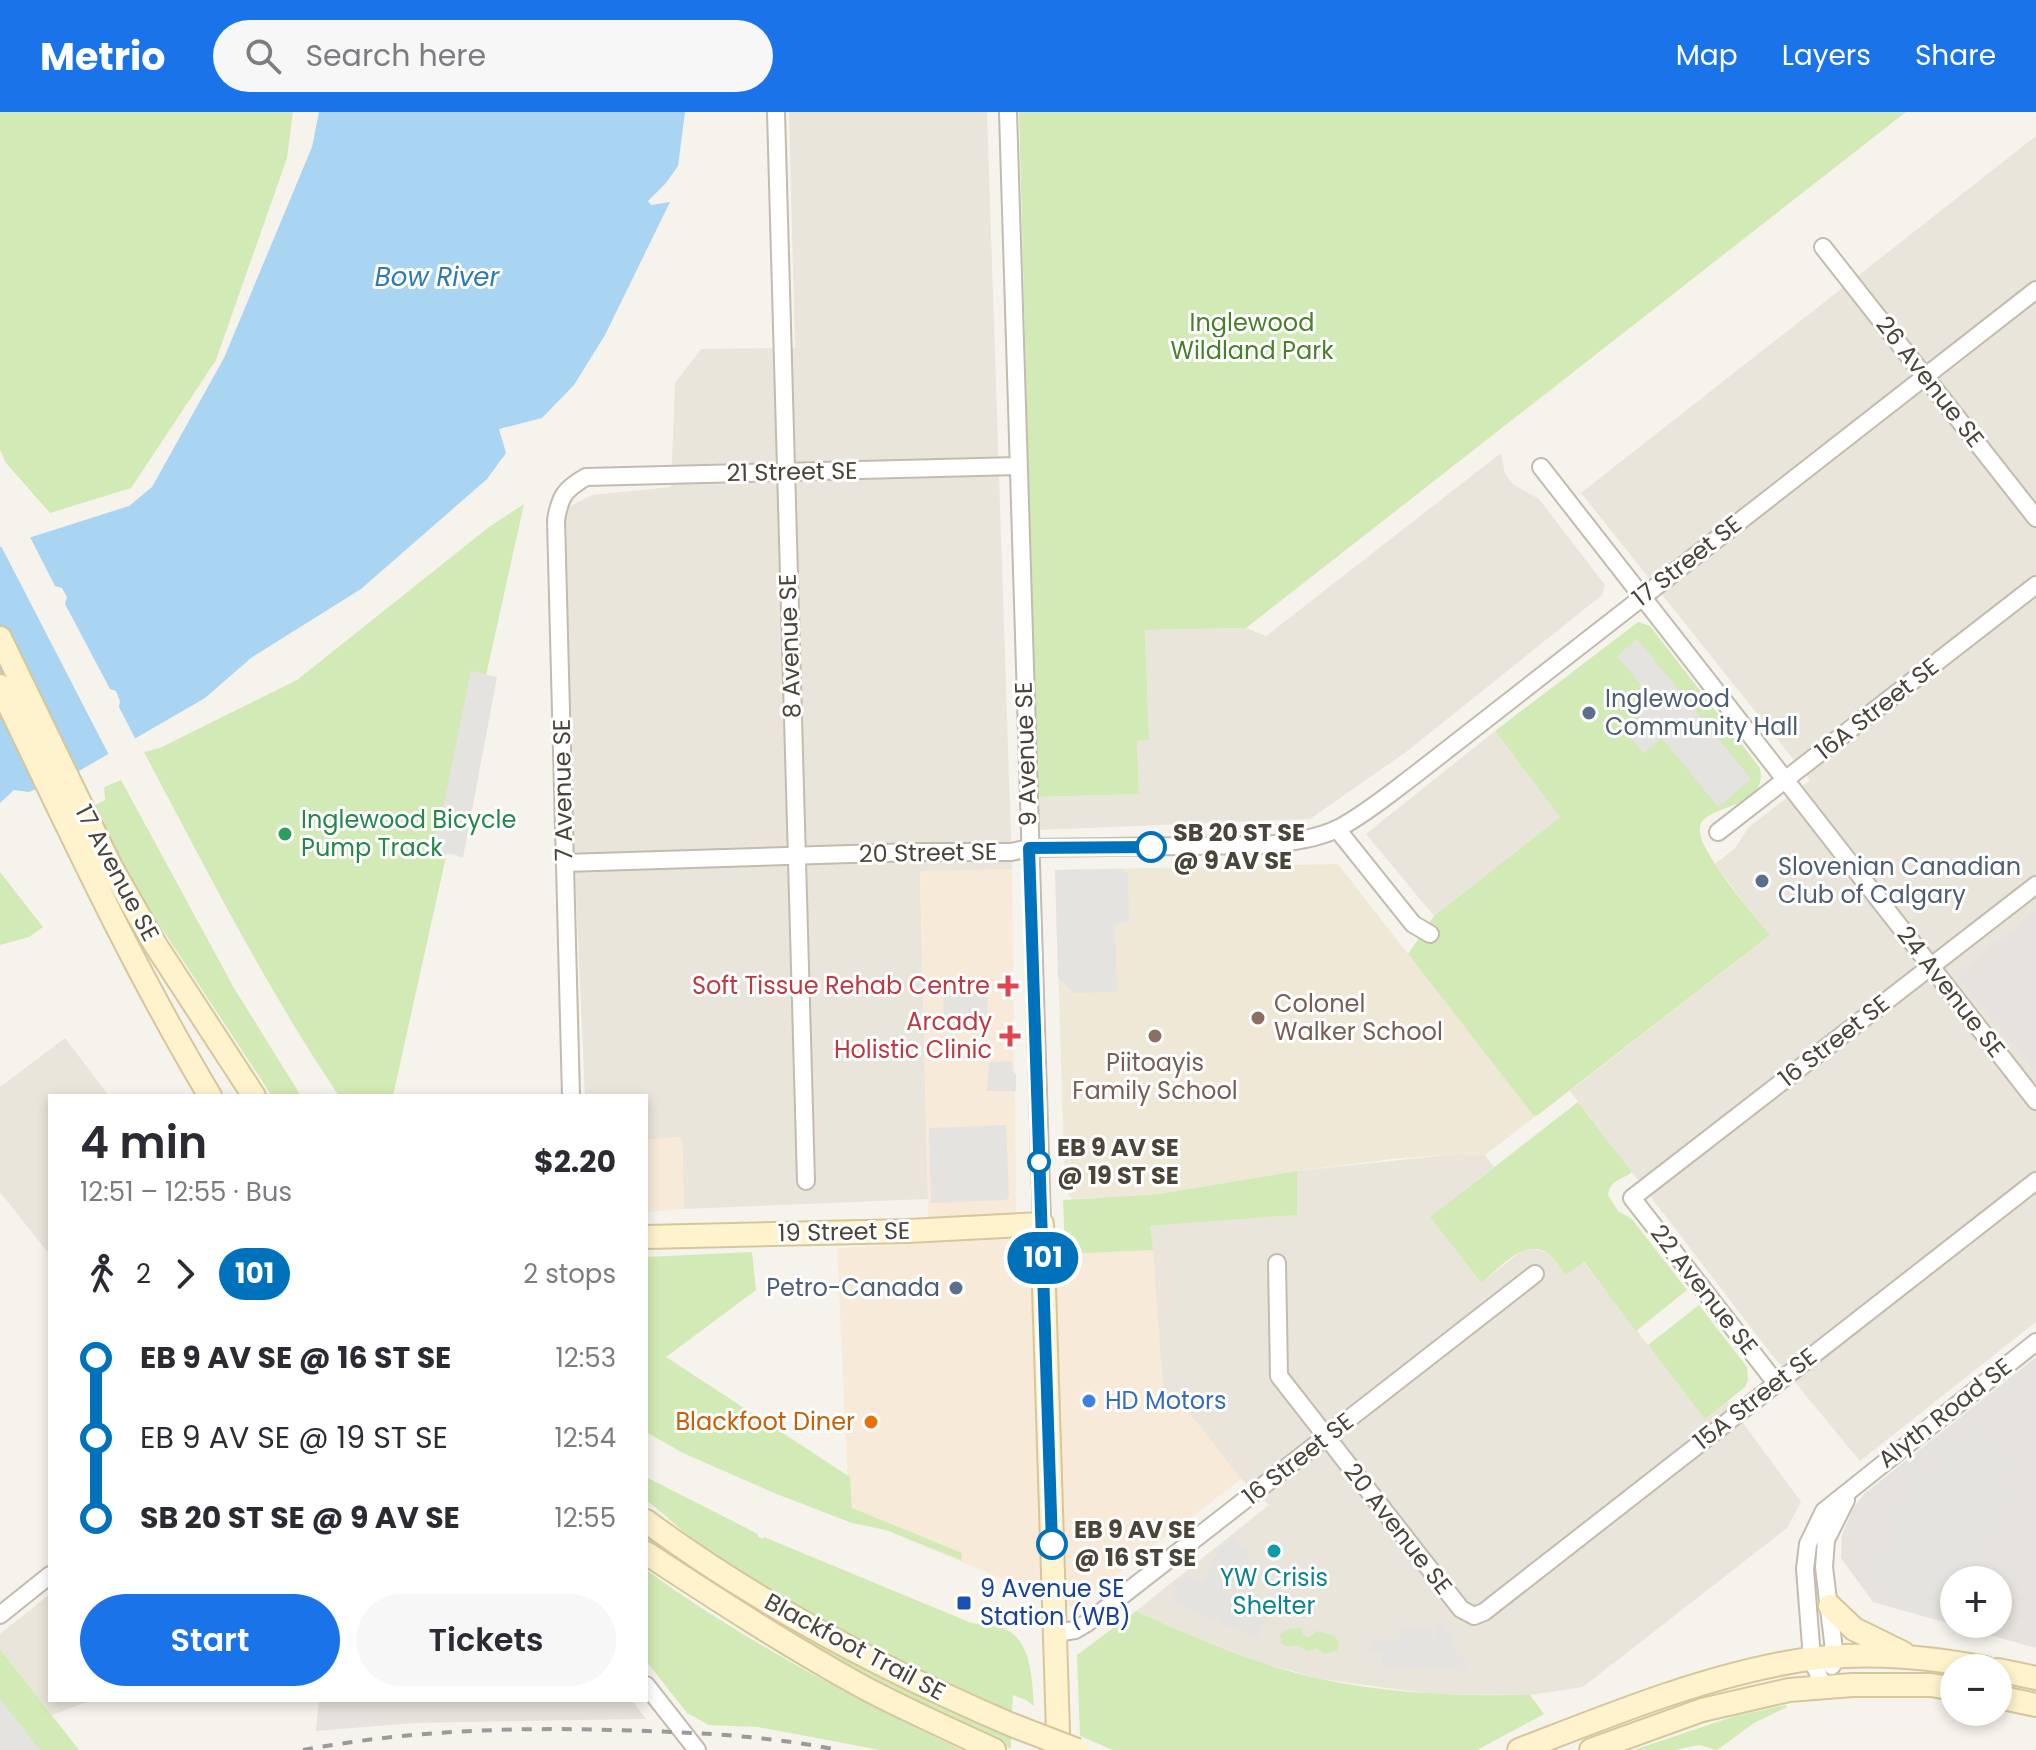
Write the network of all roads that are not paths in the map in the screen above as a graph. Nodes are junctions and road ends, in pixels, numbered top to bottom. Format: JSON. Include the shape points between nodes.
{"nodes":[{"id":1,"x":776,"y":112,"type":"edge"},
{"id":2,"x":1008,"y":112,"type":"edge"},
{"id":3,"x":1823,"y":247,"type":"dead end"},
{"id":4,"x":2036,"y":290,"type":"edge"},
{"id":5,"x":1926,"y":376,"type":"junction"},
{"id":6,"x":1018,"y":466,"type":"junction"},
{"id":7,"x":1541,"y":467,"type":"dead end"},
{"id":8,"x":784,"y":472,"type":"junction"},
{"id":9,"x":568,"y":488,"type":"joint"},
{"id":10,"x":2036,"y":518,"type":"edge"},
{"id":11,"x":2036,"y":585,"type":"edge"},
{"id":12,"x":1642,"y":596,"type":"junction"},
{"id":13,"x":0,"y":638,"type":"edge"},
{"id":14,"x":0,"y":686,"type":"edge"},
{"id":15,"x":1786,"y":781,"type":"junction"},
{"id":16,"x":70,"y":808,"type":"junction"},
{"id":17,"x":1337,"y":829,"type":"junction"},
{"id":18,"x":1718,"y":832,"type":"dead end"},
{"id":19,"x":1029,"y":848,"type":"junction"},
{"id":20,"x":797,"y":856,"type":"junction"},
{"id":21,"x":565,"y":863,"type":"junction"},
{"id":22,"x":2036,"y":885,"type":"edge"},
{"id":23,"x":1430,"y":934,"type":"dead end"},
{"id":24,"x":1930,"y":966,"type":"junction"},
{"id":25,"x":209,"y":1094,"type":"edge"},
{"id":26,"x":253,"y":1094,"type":"edge"},
{"id":27,"x":571,"y":1094,"type":"edge"},
{"id":28,"x":2036,"y":1101,"type":"edge"},
{"id":29,"x":806,"y":1181,"type":"dead end"},
{"id":30,"x":2036,"y":1181,"type":"edge"},
{"id":31,"x":1632,"y":1198,"type":"joint"},
{"id":32,"x":1042,"y":1224,"type":"junction"},
{"id":33,"x":648,"y":1237,"type":"edge"},
{"id":34,"x":1277,"y":1263,"type":"dead end"},
{"id":35,"x":1535,"y":1274,"type":"dead end"},
{"id":36,"x":2036,"y":1342,"type":"edge"},
{"id":37,"x":1776,"y":1383,"type":"junction"},
{"id":38,"x":1326,"y":1437,"type":"junction"},
{"id":39,"x":1855,"y":1485,"type":"junction"},
{"id":40,"x":648,"y":1523,"type":"edge"},
{"id":41,"x":648,"y":1554,"type":"edge"},
{"id":42,"x":48,"y":1577,"type":"edge"},
{"id":43,"x":1830,"y":1606,"type":"junction"},
{"id":44,"x":0,"y":1615,"type":"edge"},
{"id":45,"x":1474,"y":1616,"type":"joint"},
{"id":46,"x":1055,"y":1633,"type":"junction"},
{"id":47,"x":1908,"y":1656,"type":"junction"},
{"id":48,"x":1835,"y":1658,"type":"junction"},
{"id":49,"x":1812,"y":1659,"type":"junction"},
{"id":50,"x":1940,"y":1661,"type":"edge"},
{"id":51,"x":2012,"y":1673,"type":"edge"},
{"id":52,"x":2036,"y":1678,"type":"edge"},
{"id":53,"x":1823,"y":1686,"type":"junction"},
{"id":54,"x":1940,"y":1687,"type":"edge"},
{"id":55,"x":648,"y":1688,"type":"edge"},
{"id":56,"x":2012,"y":1700,"type":"edge"},
{"id":57,"x":2036,"y":1705,"type":"edge"},
{"id":58,"x":1058,"y":1732,"type":"dead end"},
{"id":59,"x":697,"y":1750,"type":"edge"},
{"id":60,"x":994,"y":1750,"type":"edge"},
{"id":61,"x":1077,"y":1750,"type":"edge"},
{"id":62,"x":1519,"y":1750,"type":"edge"},
{"id":63,"x":1591,"y":1750,"type":"edge"}],
"edges":[{"from":1,"to":8,"type":"street","name":"8 Avenue SE"},
{"from":2,"to":6,"type":"street","name":"9 Avenue SE"},
{"from":3,"to":5,"type":"street","name":"26 Avenue SE"},
{"from":4,"to":5,"type":"street","name":"17 Street SE"},
{"from":5,"to":10,"type":"street","name":"26 Avenue SE"},
{"from":5,"to":12,"type":"street","name":"17 Street SE"},
{"from":6,"to":8,"type":"street","name":"21 Street SE"},
{"from":6,"to":19,"type":"street","name":"9 Avenue SE"},
{"from":7,"to":12,"type":"street","name":"24 Avenue SE"},
{"from":8,"to":9,"type":"street","name":"21 Street SE","via":[[586,477]]},
{"from":8,"to":20,"type":"street","name":"8 Avenue SE"},
{"from":9,"to":21,"type":"street","name":"7 Avenue SE","via":[[556,520]]},
{"from":11,"to":15,"type":"street","name":"16A Street SE"},
{"from":12,"to":15,"type":"street","name":"24 Avenue SE"},
{"from":12,"to":17,"type":"street","name":"17 Street SE","via":[[1416,774]]},
{"from":13,"to":16,"type":"main road","name":"17 Avenue SE"},
{"from":14,"to":16,"type":"main road","name":"17 Avenue SE"},
{"from":15,"to":18,"type":"street","name":"16A Street SE"},
{"from":15,"to":24,"type":"street","name":"24 Avenue SE"},
{"from":16,"to":25,"type":"main road","name":"17 Avenue SE","via":[[117,931]]},
{"from":16,"to":26,"type":"main road","name":"17 Avenue SE"},
{"from":17,"to":19,"type":"street","name":"20 Street SE","via":[[1266,845]]},
{"from":17,"to":23,"type":"street","via":[[1413,924]]},
{"from":19,"to":20,"type":"street","name":"20 Street SE"},
{"from":19,"to":32,"type":"street","name":"9 Avenue SE"},
{"from":20,"to":21,"type":"street","name":"20 Street SE"},
{"from":20,"to":29,"type":"street","name":"8 Avenue SE"},
{"from":21,"to":27,"type":"street","name":"7 Avenue SE"},
{"from":22,"to":24,"type":"street","name":"16 Street SE"},
{"from":24,"to":28,"type":"street","name":"24 Avenue SE"},
{"from":24,"to":31,"type":"street","name":"16 Street SE"},
{"from":30,"to":37,"type":"street","name":"15A Street SE"},
{"from":31,"to":37,"type":"street","name":"22 Avenue SE"},
{"from":32,"to":33,"type":"main road","name":"19 Street SE"},
{"from":32,"to":46,"type":"main road","name":"9 Avenue SE"},
{"from":34,"to":38,"type":"street","name":"20 Avenue SE","via":[[1279,1376]]},
{"from":35,"to":38,"type":"street","name":"16 Street SE"},
{"from":36,"to":39,"type":"street","name":"Alyth Road SE"},
{"from":37,"to":45,"type":"street","name":"15A Street SE"},
{"from":38,"to":45,"type":"street","name":"20 Avenue SE","via":[[1461,1609]]},
{"from":38,"to":46,"type":"street","name":"16 Street SE","via":[[1087,1623]]},
{"from":39,"to":43,"type":"street","name":"Alyth Road SE","via":[[1826,1540]]},
{"from":39,"to":49,"type":"street","name":"Alyth Road SE","via":[[1824,1511],[1808,1544]]},
{"from":40,"to":61,"type":"main road","name":"Blackfoot Trail SE","bridge":true,"via":[[839,1643],[938,1693]]},
{"from":41,"to":60,"type":"main road","name":"Blackfoot Trail SE","via":[[822,1664]]},
{"from":42,"to":44,"type":"street"},
{"from":43,"to":47,"type":"main road","via":[[1854,1629]]},
{"from":43,"to":48,"type":"street","name":"Alyth Road SE"},
{"from":46,"to":58,"type":"main road","name":"9 Avenue SE"},
{"from":47,"to":48,"type":"main road"},
{"from":47,"to":50,"type":"main road"},
{"from":48,"to":49,"type":"main road"},
{"from":48,"to":53,"type":"street","name":"Alyth Road SE"},
{"from":49,"to":53,"type":"street","name":"Alyth Road SE"},
{"from":49,"to":62,"type":"main road","via":[[1694,1687]]},
{"from":51,"to":52,"type":"main road"},
{"from":53,"to":54,"type":"main road"},
{"from":53,"to":63,"type":"main road","via":[[1702,1710]]},
{"from":55,"to":59,"type":"street"},
{"from":56,"to":57,"type":"main road"}]}
